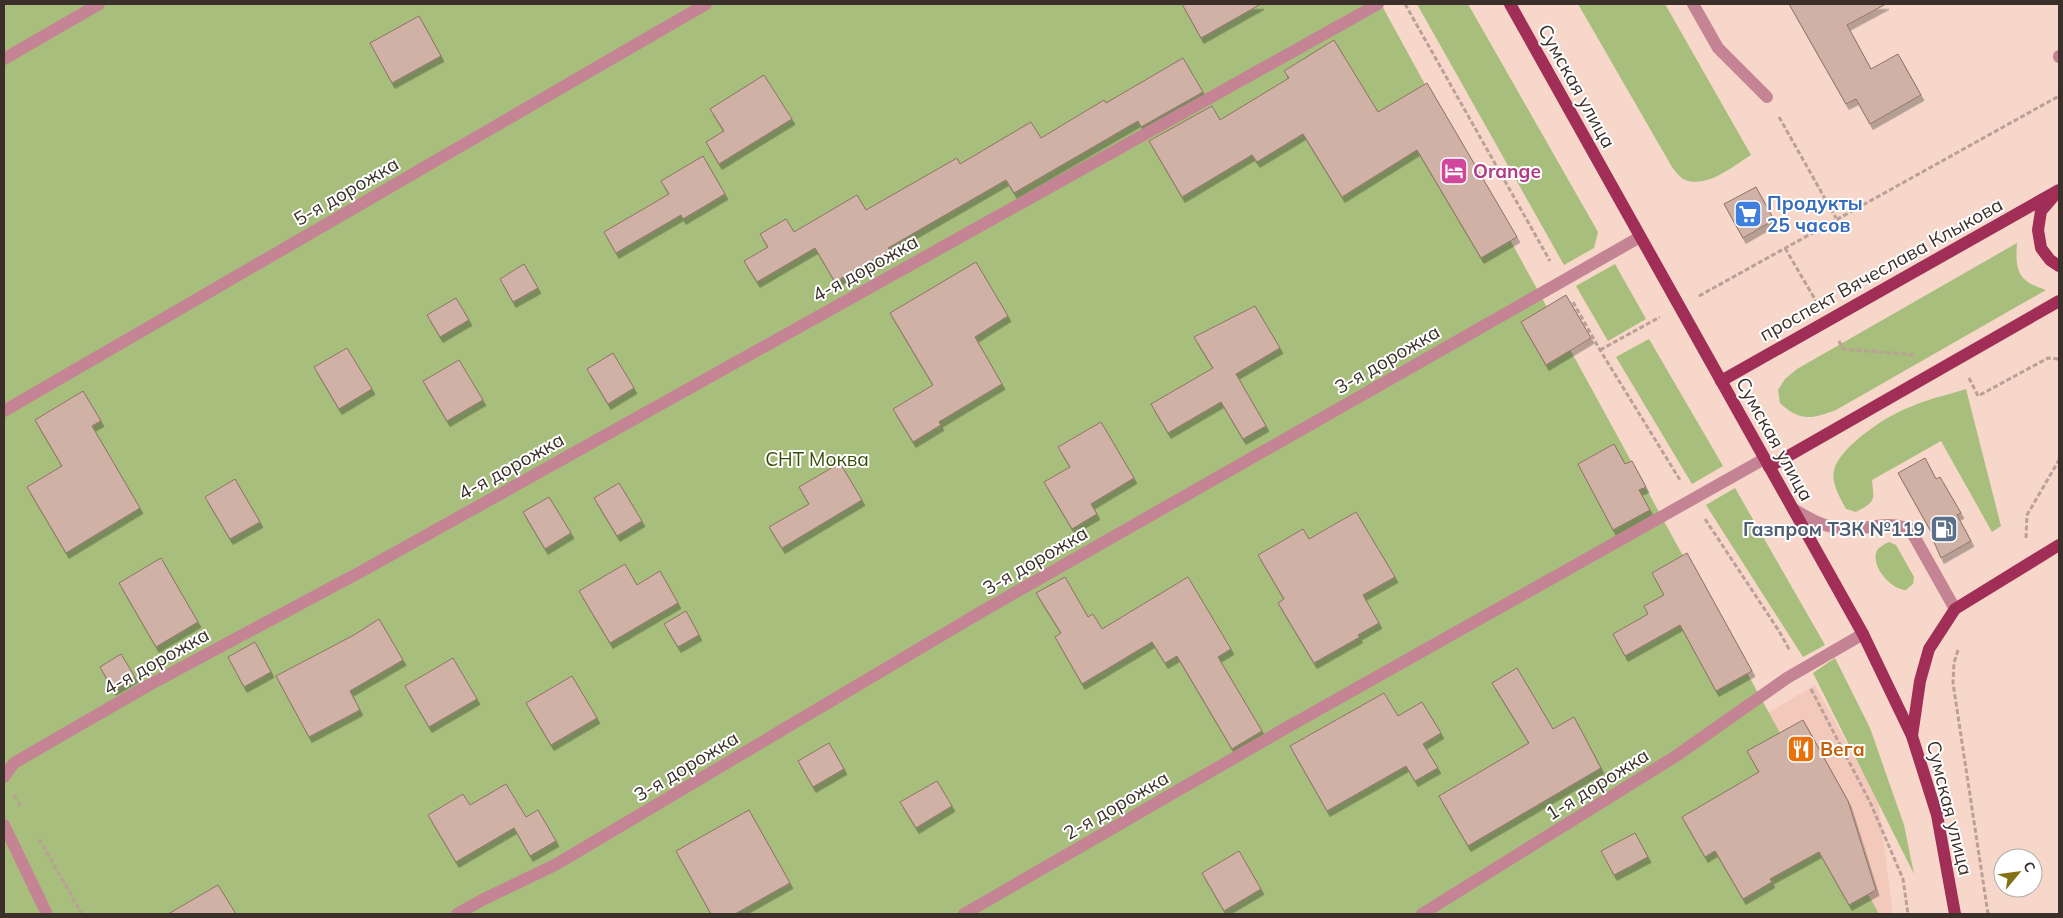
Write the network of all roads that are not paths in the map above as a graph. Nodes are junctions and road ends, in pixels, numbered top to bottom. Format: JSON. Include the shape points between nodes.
{"nodes":[{"id":1,"x":99,"y":4,"type":"edge"},
{"id":2,"x":706,"y":4,"type":"edge"},
{"id":3,"x":1378,"y":4,"type":"edge"},
{"id":4,"x":1510,"y":4,"type":"edge"},
{"id":5,"x":1693,"y":4,"type":"edge"},
{"id":6,"x":4,"y":58,"type":"edge"},
{"id":7,"x":1767,"y":97,"type":"road end"},
{"id":8,"x":2059,"y":190,"type":"edge"},
{"id":9,"x":1640,"y":237,"type":"junction"},
{"id":10,"x":2059,"y":266,"type":"edge"},
{"id":11,"x":2059,"y":301,"type":"edge"},
{"id":12,"x":1721,"y":381,"type":"junction"},
{"id":13,"x":4,"y":411,"type":"edge"},
{"id":14,"x":1767,"y":463,"type":"junction"},
{"id":15,"x":1793,"y":509,"type":"junction"},
{"id":16,"x":2059,"y":545,"type":"edge"},
{"id":17,"x":1955,"y":609,"type":"junction"},
{"id":18,"x":1863,"y":634,"type":"junction"},
{"id":19,"x":1912,"y":736,"type":"junction"},
{"id":20,"x":4,"y":777,"type":"edge"},
{"id":21,"x":4,"y":825,"type":"edge"},
{"id":22,"x":47,"y":914,"type":"edge"},
{"id":23,"x":457,"y":914,"type":"edge"},
{"id":24,"x":964,"y":914,"type":"edge"},
{"id":25,"x":1422,"y":914,"type":"edge"},
{"id":26,"x":1955,"y":914,"type":"edge"}],
"edges":[{"from":1,"to":6,"type":"street"},
{"from":2,"to":13,"type":"street","name":"5-я дорожка"},
{"from":3,"to":20,"type":"street","name":"4-я дорожка","via":[[364,570],[149,685],[14,763]]},
{"from":4,"to":9,"type":"main road","name":"Сумская улица"},
{"from":5,"to":7,"type":"street","via":[[1718,48]]},
{"from":8,"to":10,"type":"main road","via":[[2041,210],[2038,230],[2041,248]]},
{"from":8,"to":12,"type":"main road","name":"проспект Вячеслава Клыкова"},
{"from":9,"to":12,"type":"main road","name":"Сумская улица"},
{"from":9,"to":23,"type":"street","name":"3-я дорожка","via":[[981,612],[555,866]]},
{"from":11,"to":14,"type":"main road"},
{"from":12,"to":14,"type":"main road","name":"Сумская улица"},
{"from":14,"to":15,"type":"main road","name":"Сумская улица"},
{"from":14,"to":24,"type":"street","name":"2-я дорожка","via":[[1692,499]]},
{"from":15,"to":17,"type":"street","via":[[1817,524],[1846,529],[1896,524],[1910,528]]},
{"from":15,"to":18,"type":"main road","name":"Сумская улица"},
{"from":16,"to":17,"type":"main road"},
{"from":17,"to":19,"type":"main road","via":[[1929,649],[1920,681]]},
{"from":18,"to":19,"type":"main road","name":"Сумская улица"},
{"from":18,"to":25,"type":"street","name":"1-я дорожка","via":[[1788,678],[1676,756]]},
{"from":19,"to":26,"type":"main road","name":"Сумская улица","via":[[1937,816]]},
{"from":21,"to":22,"type":"street"}]}
